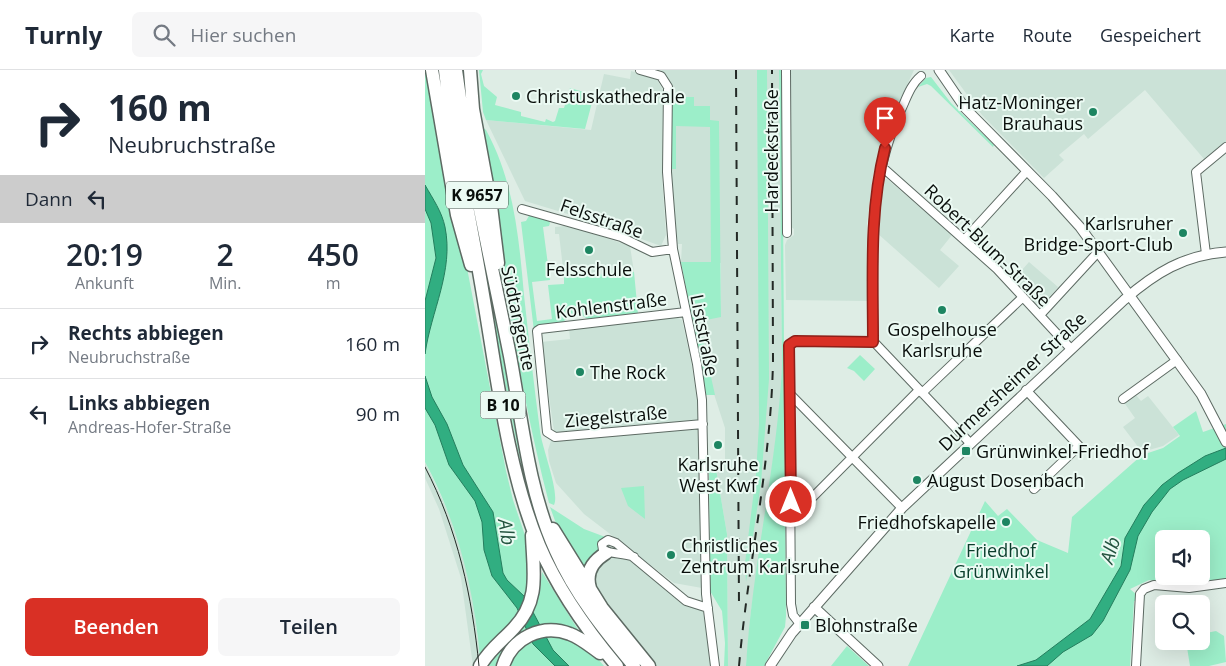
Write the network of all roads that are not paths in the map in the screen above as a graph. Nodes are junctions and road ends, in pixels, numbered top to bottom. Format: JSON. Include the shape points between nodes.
{"nodes":[{"id":1,"x":432,"y":70,"type":"edge"},
{"id":2,"x":445,"y":70,"type":"edge"},
{"id":3,"x":456,"y":70,"type":"edge"},
{"id":4,"x":470,"y":70,"type":"edge"},
{"id":5,"x":640,"y":70,"type":"edge"},
{"id":6,"x":786,"y":70,"type":"edge"},
{"id":7,"x":939,"y":70,"type":"edge"},
{"id":8,"x":666,"y":75,"type":"edge"},
{"id":9,"x":921,"y":76,"type":"dead end"},
{"id":10,"x":1226,"y":147,"type":"edge"},
{"id":11,"x":881,"y":166,"type":"junction"},
{"id":12,"x":1027,"y":171,"type":"junction"},
{"id":13,"x":522,"y":209,"type":"dead end"},
{"id":14,"x":787,"y":233,"type":"dead end"},
{"id":15,"x":965,"y":239,"type":"junction"},
{"id":16,"x":673,"y":249,"type":"junction"},
{"id":17,"x":1098,"y":252,"type":"junction"},
{"id":18,"x":1226,"y":252,"type":"edge"},
{"id":19,"x":1206,"y":254,"type":"junction"},
{"id":20,"x":482,"y":285,"type":"junction"},
{"id":21,"x":497,"y":292,"type":"junction"},
{"id":22,"x":1130,"y":295,"type":"junction"},
{"id":23,"x":1023,"y":297,"type":"junction"},
{"id":24,"x":687,"y":312,"type":"junction"},
{"id":25,"x":1040,"y":315,"type":"junction"},
{"id":26,"x":539,"y":329,"type":"joint"},
{"id":27,"x":873,"y":342,"type":"junction"},
{"id":28,"x":1071,"y":349,"type":"junction"},
{"id":29,"x":1177,"y":360,"type":"junction"},
{"id":30,"x":1026,"y":390,"type":"junction"},
{"id":31,"x":920,"y":391,"type":"junction"},
{"id":32,"x":791,"y":395,"type":"junction"},
{"id":33,"x":1123,"y":398,"type":"dead end"},
{"id":34,"x":703,"y":424,"type":"junction"},
{"id":35,"x":1226,"y":441,"type":"edge"},
{"id":36,"x":969,"y":442,"type":"junction"},
{"id":37,"x":852,"y":457,"type":"junction"},
{"id":38,"x":1034,"y":489,"type":"dead end"},
{"id":39,"x":902,"y":508,"type":"junction"},
{"id":40,"x":541,"y":510,"type":"junction"},
{"id":41,"x":791,"y":519,"type":"junction"},
{"id":42,"x":531,"y":523,"type":"junction"},
{"id":43,"x":606,"y":553,"type":"junction"},
{"id":44,"x":634,"y":557,"type":"junction"},
{"id":45,"x":1226,"y":583,"type":"edge"},
{"id":46,"x":592,"y":593,"type":"junction"},
{"id":47,"x":814,"y":607,"type":"junction"},
{"id":48,"x":708,"y":608,"type":"junction"},
{"id":49,"x":800,"y":624,"type":"junction"},
{"id":50,"x":505,"y":662,"type":"edge"},
{"id":51,"x":482,"y":663,"type":"edge"},
{"id":52,"x":616,"y":666,"type":"edge"},
{"id":53,"x":634,"y":666,"type":"edge"},
{"id":54,"x":649,"y":666,"type":"edge"},
{"id":55,"x":715,"y":666,"type":"edge"},
{"id":56,"x":770,"y":666,"type":"edge"},
{"id":57,"x":878,"y":666,"type":"edge"},
{"id":58,"x":1136,"y":666,"type":"edge"}],
"edges":[{"from":1,"to":20,"type":"highway","number":"B 10","via":[[457,215],[471,265]]},
{"from":2,"to":20,"type":"highway","name":"Südtangente","number":"K 9657"},
{"from":3,"to":21,"type":"highway","name":"Südtangente","number":"K 9657","via":[[485,241]]},
{"from":4,"to":21,"type":"highway","number":"B 10","via":[[473,109],[491,206],[499,274]]},
{"from":5,"to":8,"type":"street"},
{"from":6,"to":14,"type":"street","name":"Hardeckstraße"},
{"from":7,"to":12,"type":"street","via":[[965,108]]},
{"from":8,"to":16,"type":"street","name":"Liststraße","via":[[667,172]]},
{"from":9,"to":11,"type":"street","via":[[891,131]]},
{"from":10,"to":19,"type":"street","via":[[1196,172]]},
{"from":11,"to":15,"type":"street","name":"Robert-Blum-Straße"},
{"from":11,"to":27,"type":"street","via":[[873,230]]},
{"from":12,"to":15,"type":"street"},
{"from":12,"to":17,"type":"street","via":[[1069,212]]},
{"from":13,"to":16,"type":"street","name":"Felsstraße","via":[[621,238],[652,252]]},
{"from":15,"to":23,"type":"street","name":"Robert-Blum-Straße"},
{"from":16,"to":24,"type":"street","name":"Liststraße"},
{"from":17,"to":22,"type":"street"},
{"from":17,"to":25,"type":"street"},
{"from":18,"to":19,"type":"street","name":"Durmersheimer Straße"},
{"from":19,"to":22,"type":"street","name":"Durmersheimer Straße","via":[[1168,266]]},
{"from":20,"to":42,"type":"highway","name":"Südtangente","number":"B 10","via":[[515,466]]},
{"from":21,"to":40,"type":"highway","name":"Südtangente","number":"B 10"},
{"from":22,"to":28,"type":"street","name":"Durmersheimer Straße"},
{"from":22,"to":29,"type":"street"},
{"from":23,"to":25,"type":"street","name":"Robert-Blum-Straße"},
{"from":23,"to":31,"type":"street"},
{"from":24,"to":26,"type":"street","name":"Kohlenstraße"},
{"from":24,"to":34,"type":"street","name":"Liststraße","via":[[697,364]]},
{"from":25,"to":28,"type":"street","name":"Robert-Blum-Straße"},
{"from":26,"to":34,"type":"street","name":"Ziegelstraße","via":[[547,432],[550,435]]},
{"from":27,"to":31,"type":"street"},
{"from":27,"to":32,"type":"street","via":[[795,341],[791,344]]},
{"from":28,"to":30,"type":"street","name":"Durmersheimer Straße"},
{"from":29,"to":33,"type":"street"},
{"from":29,"to":35,"type":"street"},
{"from":30,"to":36,"type":"street","name":"Durmersheimer Straße"},
{"from":30,"to":38,"type":"street","via":[[1079,446]]},
{"from":31,"to":36,"type":"street"},
{"from":31,"to":37,"type":"street"},
{"from":32,"to":37,"type":"street"},
{"from":32,"to":41,"type":"street"},
{"from":34,"to":48,"type":"street","name":"Liststraße"},
{"from":36,"to":39,"type":"street","name":"Durmersheimer Straße"},
{"from":37,"to":39,"type":"street"},
{"from":37,"to":41,"type":"street"},
{"from":39,"to":47,"type":"street","name":"Durmersheimer Straße"},
{"from":40,"to":46,"type":"highway"},
{"from":40,"to":53,"type":"highway","name":"Südtangente","number":"B 10","via":[[574,587]]},
{"from":41,"to":49,"type":"street","via":[[791,609]]},
{"from":42,"to":51,"type":"highway","via":[[535,582],[532,599],[525,614]]},
{"from":42,"to":52,"type":"highway","name":"Südtangente","number":"B 10","via":[[565,596]]},
{"from":43,"to":44,"type":"street"},
{"from":43,"to":44,"type":"street","via":[[602,544],[611,540]]},
{"from":43,"to":46,"type":"highway","via":[[597,558],[590,568],[588,580]]},
{"from":44,"to":48,"type":"street","via":[[687,601]]},
{"from":45,"to":58,"type":"street","via":[[1189,588],[1154,585],[1145,589],[1140,594]]},
{"from":46,"to":54,"type":"highway"},
{"from":47,"to":49,"type":"street","name":"Durmersheimer Straße"},
{"from":47,"to":57,"type":"street"},
{"from":48,"to":55,"type":"street","name":"Liststraße"},
{"from":49,"to":56,"type":"street","name":"Durmersheimer Straße"},
{"from":50,"to":52,"type":"highway","number":"B 10","via":[[526,636],[557,630],[577,638]]}]}
